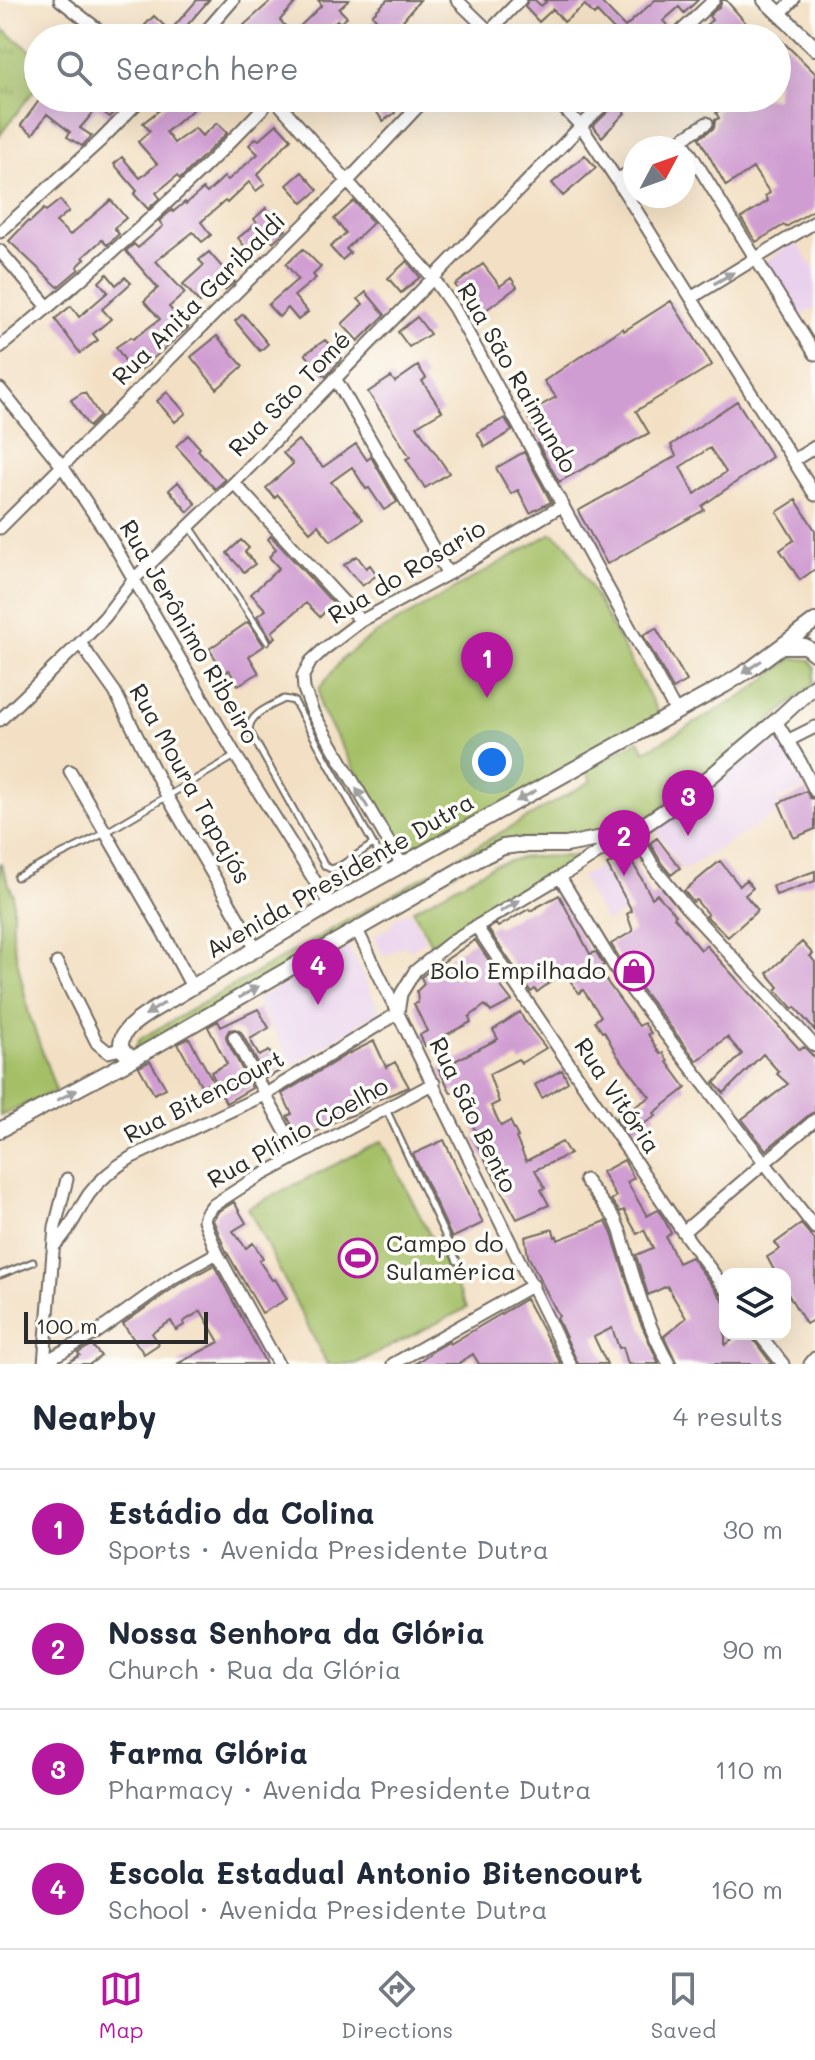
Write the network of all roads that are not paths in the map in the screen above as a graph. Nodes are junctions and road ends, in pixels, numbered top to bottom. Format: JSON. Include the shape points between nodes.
{"nodes":[{"id":1,"x":60,"y":0,"type":"edge"},
{"id":2,"x":233,"y":0,"type":"edge"},
{"id":3,"x":457,"y":0,"type":"edge"},
{"id":4,"x":520,"y":0,"type":"edge"},
{"id":5,"x":714,"y":0,"type":"edge"},
{"id":6,"x":765,"y":0,"type":"edge"},
{"id":7,"x":793,"y":0,"type":"edge"},
{"id":8,"x":780,"y":14,"type":"junction"},
{"id":9,"x":91,"y":24,"type":"edge"},
{"id":10,"x":216,"y":24,"type":"edge"},
{"id":11,"x":478,"y":24,"type":"edge"},
{"id":12,"x":499,"y":24,"type":"edge"},
{"id":13,"x":689,"y":24,"type":"edge"},
{"id":14,"x":790,"y":24,"type":"edge"},
{"id":15,"x":791,"y":25,"type":"edge"},
{"id":16,"x":815,"y":48,"type":"edge"},
{"id":17,"x":128,"y":112,"type":"edge"},
{"id":18,"x":259,"y":112,"type":"edge"},
{"id":19,"x":285,"y":112,"type":"edge"},
{"id":20,"x":413,"y":112,"type":"edge"},
{"id":21,"x":568,"y":112,"type":"edge"},
{"id":22,"x":596,"y":112,"type":"edge"},
{"id":23,"x":707,"y":123,"type":"dead end"},
{"id":24,"x":581,"y":126,"type":"junction"},
{"id":25,"x":688,"y":136,"type":"edge"},
{"id":26,"x":695,"y":161,"type":"edge"},
{"id":27,"x":623,"y":176,"type":"edge"},
{"id":28,"x":617,"y":180,"type":"junction"},
{"id":29,"x":347,"y":182,"type":"junction"},
{"id":30,"x":815,"y":222,"type":"edge"},
{"id":31,"x":0,"y":232,"type":"edge"},
{"id":32,"x":0,"y":251,"type":"edge"},
{"id":33,"x":757,"y":259,"type":"junction"},
{"id":34,"x":433,"y":278,"type":"junction"},
{"id":35,"x":691,"y":298,"type":"junction"},
{"id":36,"x":48,"y":307,"type":"junction"},
{"id":37,"x":0,"y":347,"type":"edge"},
{"id":38,"x":815,"y":354,"type":"edge"},
{"id":39,"x":335,"y":378,"type":"junction"},
{"id":40,"x":0,"y":389,"type":"edge"},
{"id":41,"x":815,"y":447,"type":"edge"},
{"id":42,"x":794,"y":460,"type":"junction"},
{"id":43,"x":62,"y":466,"type":"junction"},
{"id":44,"x":234,"y":483,"type":"junction"},
{"id":45,"x":815,"y":495,"type":"edge"},
{"id":46,"x":563,"y":505,"type":"junction"},
{"id":47,"x":190,"y":527,"type":"junction"},
{"id":48,"x":0,"y":528,"type":"edge"},
{"id":49,"x":448,"y":574,"type":"junction"},
{"id":50,"x":133,"y":580,"type":"junction"},
{"id":51,"x":361,"y":621,"type":"junction"},
{"id":52,"x":815,"y":621,"type":"edge"},
{"id":53,"x":267,"y":641,"type":"dead end"},
{"id":54,"x":80,"y":643,"type":"junction"},
{"id":55,"x":783,"y":646,"type":"junction"},
{"id":56,"x":815,"y":654,"type":"edge"},
{"id":57,"x":815,"y":685,"type":"edge"},
{"id":58,"x":676,"y":712,"type":"junction"},
{"id":59,"x":0,"y":720,"type":"edge"},
{"id":60,"x":776,"y":721,"type":"junction"},
{"id":61,"x":815,"y":727,"type":"edge"},
{"id":62,"x":789,"y":740,"type":"junction"},
{"id":63,"x":236,"y":756,"type":"junction"},
{"id":64,"x":70,"y":771,"type":"dead end"},
{"id":65,"x":815,"y":791,"type":"edge"},
{"id":66,"x":167,"y":796,"type":"junction"},
{"id":67,"x":632,"y":832,"type":"junction"},
{"id":68,"x":105,"y":833,"type":"junction"},
{"id":69,"x":373,"y":844,"type":"junction"},
{"id":70,"x":396,"y":869,"type":"junction"},
{"id":71,"x":17,"y":877,"type":"dead end"},
{"id":72,"x":560,"y":877,"type":"junction"},
{"id":73,"x":330,"y":905,"type":"junction"},
{"id":74,"x":476,"y":926,"type":"junction"},
{"id":75,"x":357,"y":930,"type":"junction"},
{"id":76,"x":256,"y":949,"type":"junction"},
{"id":77,"x":57,"y":963,"type":"dead end"},
{"id":78,"x":192,"y":987,"type":"junction"},
{"id":79,"x":398,"y":1013,"type":"junction"},
{"id":80,"x":234,"y":1037,"type":"dead end"},
{"id":81,"x":815,"y":1046,"type":"edge"},
{"id":82,"x":127,"y":1054,"type":"junction"},
{"id":83,"x":434,"y":1083,"type":"junction"},
{"id":84,"x":266,"y":1094,"type":"junction"},
{"id":85,"x":386,"y":1109,"type":"junction"},
{"id":86,"x":815,"y":1120,"type":"edge"},
{"id":87,"x":0,"y":1130,"type":"edge"},
{"id":88,"x":298,"y":1155,"type":"junction"},
{"id":89,"x":765,"y":1163,"type":"junction"},
{"id":90,"x":67,"y":1179,"type":"dead end"},
{"id":91,"x":585,"y":1180,"type":"dead end"},
{"id":92,"x":815,"y":1228,"type":"edge"},
{"id":93,"x":683,"y":1232,"type":"junction"},
{"id":94,"x":54,"y":1246,"type":"junction"},
{"id":95,"x":217,"y":1253,"type":"junction"},
{"id":96,"x":457,"y":1261,"type":"dead end"},
{"id":97,"x":33,"y":1262,"type":"dead end"},
{"id":98,"x":0,"y":1275,"type":"edge"},
{"id":99,"x":719,"y":1281,"type":"edge"},
{"id":100,"x":533,"y":1285,"type":"junction"},
{"id":101,"x":764,"y":1340,"type":"edge"},
{"id":102,"x":815,"y":1358,"type":"edge"},
{"id":103,"x":44,"y":1363,"type":"edge"},
{"id":104,"x":278,"y":1364,"type":"edge"},
{"id":105,"x":393,"y":1364,"type":"edge"},
{"id":106,"x":570,"y":1364,"type":"edge"},
{"id":107,"x":669,"y":1364,"type":"edge"},
{"id":108,"x":783,"y":1364,"type":"edge"},
{"id":109,"x":810,"y":1364,"type":"edge"}],
"edges":[{"from":1,"to":9,"type":"street"},
{"from":2,"to":10,"type":"street"},
{"from":3,"to":11,"type":"street"},
{"from":4,"to":12,"type":"street"},
{"from":5,"to":13,"type":"street"},
{"from":6,"to":8,"type":"street"},
{"from":7,"to":8,"type":"street"},
{"from":8,"to":14,"type":"street"},
{"from":15,"to":16,"type":"street"},
{"from":17,"to":31,"type":"street"},
{"from":18,"to":36,"type":"street"},
{"from":19,"to":29,"type":"street","name":"Rua São Raimundo"},
{"from":20,"to":29,"type":"street","name":"Rua Anita Garibaldi"},
{"from":21,"to":24,"type":"street"},
{"from":22,"to":24,"type":"street","name":"Rua São Tomé"},
{"from":23,"to":25,"type":"street"},
{"from":24,"to":28,"type":"street"},
{"from":24,"to":34,"type":"street","name":"Rua São Tomé"},
{"from":26,"to":33,"type":"street"},
{"from":27,"to":28,"type":"street"},
{"from":28,"to":35,"type":"street"},
{"from":29,"to":34,"type":"street","name":"Rua São Raimundo"},
{"from":29,"to":43,"type":"street","name":"Rua Anita Garibaldi"},
{"from":30,"to":33,"type":"street"},
{"from":32,"to":36,"type":"street"},
{"from":35,"to":33,"type":"street","one_way":true},
{"from":33,"to":38,"type":"street"},
{"from":34,"to":39,"type":"street","name":"Rua São Tomé"},
{"from":34,"to":46,"type":"street","name":"Rua São Raimundo"},
{"from":35,"to":42,"type":"street"},
{"from":36,"to":37,"type":"street"},
{"from":39,"to":44,"type":"street","name":"Rua São Tomé"},
{"from":39,"to":49,"type":"street"},
{"from":40,"to":43,"type":"street","name":"Rua Jerônimo Ribeiro"},
{"from":41,"to":42,"type":"street"},
{"from":42,"to":45,"type":"street"},
{"from":43,"to":48,"type":"street","name":"Rua Anita Garibaldi"},
{"from":43,"to":50,"type":"street","name":"Rua Jerônimo Ribeiro"},
{"from":44,"to":47,"type":"street","name":"Rua São Tomé"},
{"from":44,"to":51,"type":"street"},
{"from":46,"to":49,"type":"street","name":"Rua do Rosario"},
{"from":46,"to":58,"type":"street","name":"Rua São Raimundo"},
{"from":47,"to":50,"type":"street","name":"Rua São Tomé"},
{"from":47,"to":53,"type":"lane"},
{"from":49,"to":51,"type":"street","name":"Rua do Rosario"},
{"from":50,"to":54,"type":"street","name":"Rua São Tomé"},
{"from":50,"to":63,"type":"street","name":"Rua Jerônimo Ribeiro"},
{"from":70,"to":51,"type":"street","name":"Rua do Rosario","one_way":true,"via":[[304,689],[303,676],[311,661]]},
{"from":52,"to":55,"type":"street","name":"Avenida Presidente Dutra"},
{"from":54,"to":59,"type":"street","name":"Rua São Tomé"},
{"from":54,"to":66,"type":"street","name":"Rua Moura Tapajós","via":[[115,692]]},
{"from":55,"to":56,"type":"street","via":[[805,646]]},
{"from":55,"to":58,"type":"street","name":"Avenida Presidente Dutra","one_way":true},
{"from":57,"to":60,"type":"street","name":"Avenida Presidente Dutra"},
{"from":58,"to":70,"type":"street","name":"Avenida Presidente Dutra","one_way":true},
{"from":60,"to":62,"type":"street"},
{"from":60,"to":67,"type":"street","name":"Avenida Presidente Dutra","via":[[691,793]]},
{"from":61,"to":62,"type":"street"},
{"from":62,"to":65,"type":"street"},
{"from":63,"to":66,"type":"lane"},
{"from":63,"to":73,"type":"street","name":"Rua Jerônimo Ribeiro"},
{"from":64,"to":68,"type":"street"},
{"from":66,"to":68,"type":"lane"},
{"from":66,"to":76,"type":"street","name":"Rua Moura Tapajós"},
{"from":67,"to":72,"type":"street"},
{"from":67,"to":75,"type":"street","name":"Avenida Presidente Dutra","via":[[566,845],[503,847]]},
{"from":67,"to":81,"type":"street","via":[[686,907]]},
{"from":68,"to":71,"type":"lane"},
{"from":68,"to":78,"type":"street"},
{"from":69,"to":69,"type":"lane","via":[[294,701],[284,699],[253,717],[249,730],[325,866],[340,866]]},
{"from":69,"to":70,"type":"lane"},
{"from":70,"to":73,"type":"street","name":"Avenida Presidente Dutra"},
{"from":74,"to":72,"type":"street","one_way":true},
{"from":72,"to":89,"type":"street","via":[[619,974]]},
{"from":73,"to":76,"type":"street","name":"Avenida Presidente Dutra"},
{"from":74,"to":79,"type":"street","via":[[415,971],[401,994]]},
{"from":74,"to":93,"type":"street","name":"Rua Vitória"},
{"from":75,"to":79,"type":"street","name":"Rua São Bento"},
{"from":82,"to":75,"type":"street","name":"Avenida Presidente Dutra","one_way":true},
{"from":76,"to":78,"type":"street","name":"Avenida Presidente Dutra"},
{"from":77,"to":82,"type":"street","via":[[97,1043],[108,1052]]},
{"from":78,"to":82,"type":"street","name":"Avenida Presidente Dutra","one_way":true,"via":[[130,1026],[120,1041]]},
{"from":79,"to":83,"type":"street","name":"Rua São Bento"},
{"from":79,"to":84,"type":"street","name":"Rua Bitencourt"},
{"from":80,"to":84,"type":"street"},
{"from":87,"to":82,"type":"street","name":"Avenida Presidente Dutra","one_way":true},
{"from":83,"to":85,"type":"street","name":"Rua Plínio Coelho"},
{"from":83,"to":100,"type":"street","name":"Rua São Bento"},
{"from":84,"to":88,"type":"street"},
{"from":84,"to":94,"type":"street","name":"Rua Bitencourt","via":[[116,1167]]},
{"from":85,"to":88,"type":"street","name":"Rua Plínio Coelho"},
{"from":85,"to":96,"type":"lane"},
{"from":86,"to":89,"type":"street"},
{"from":88,"to":95,"type":"street","name":"Rua Plínio Coelho","via":[[212,1206],[204,1220]]},
{"from":89,"to":92,"type":"street"},
{"from":89,"to":93,"type":"street"},
{"from":90,"to":94,"type":"street"},
{"from":91,"to":107,"type":"street","via":[[615,1219],[644,1309]]},
{"from":93,"to":99,"type":"street","name":"Rua Vitória"},
{"from":94,"to":103,"type":"street"},
{"from":95,"to":103,"type":"street"},
{"from":95,"to":104,"type":"street"},
{"from":97,"to":98,"type":"lane"},
{"from":100,"to":105,"type":"street"},
{"from":100,"to":106,"type":"street","name":"Rua São Bento"},
{"from":101,"to":108,"type":"street"},
{"from":102,"to":109,"type":"street"}]}
